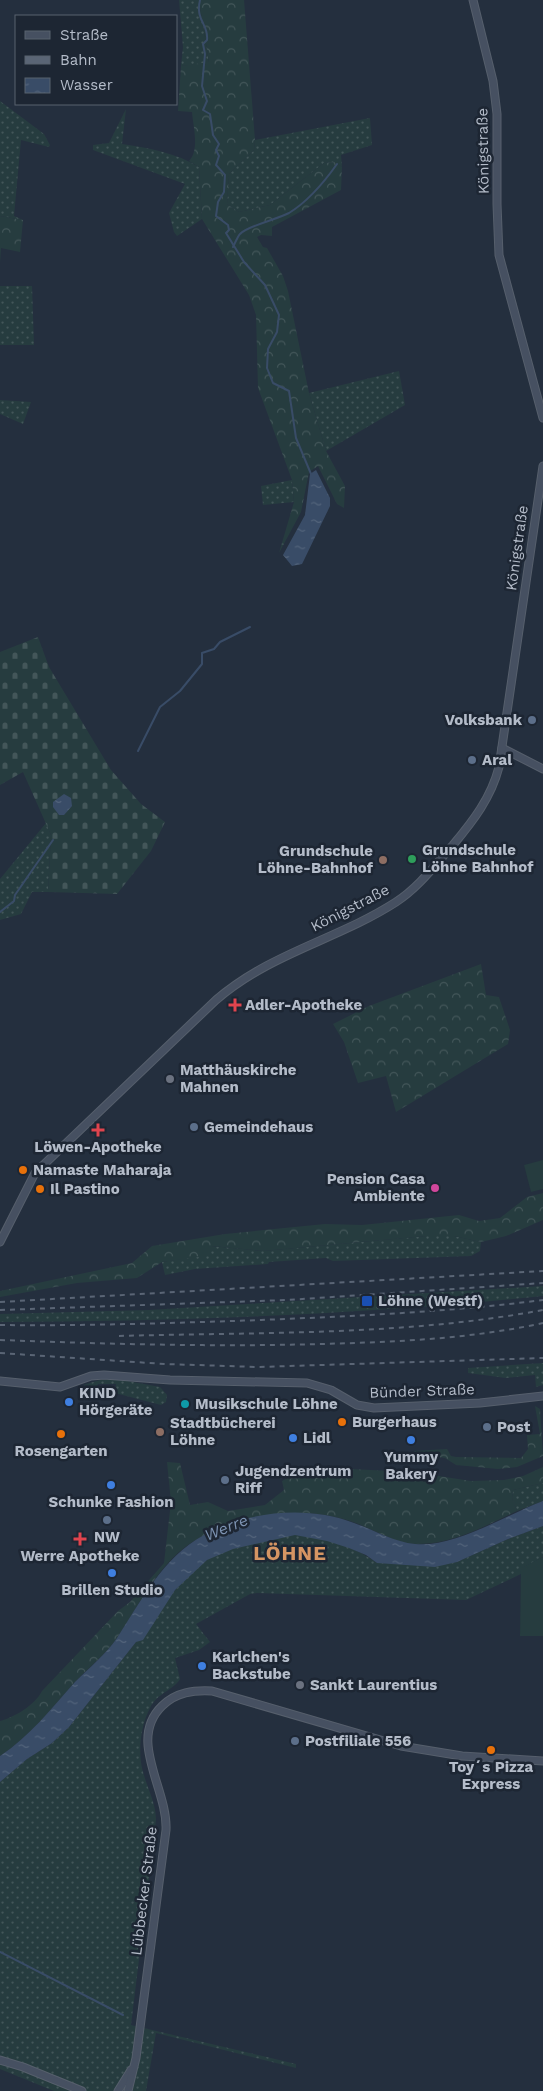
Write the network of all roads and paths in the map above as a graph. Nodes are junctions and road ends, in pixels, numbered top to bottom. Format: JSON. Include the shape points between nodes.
{"nodes":[{"id":1,"x":473,"y":0,"type":"edge"},
{"id":2,"x":543,"y":418,"type":"edge"},
{"id":3,"x":543,"y":466,"type":"edge"},
{"id":4,"x":502,"y":748,"type":"junction"},
{"id":5,"x":543,"y":768,"type":"edge"},
{"id":6,"x":0,"y":1242,"type":"edge"},
{"id":7,"x":0,"y":1381,"type":"edge"},
{"id":8,"x":543,"y":1396,"type":"edge"},
{"id":9,"x":543,"y":1761,"type":"edge"},
{"id":10,"x":136,"y":2058,"type":"junction"},
{"id":11,"x":0,"y":2060,"type":"edge"},
{"id":12,"x":82,"y":2091,"type":"edge"},
{"id":13,"x":118,"y":2091,"type":"edge"},
{"id":14,"x":128,"y":2091,"type":"edge"}],
"edges":[{"from":1,"to":2,"type":"main road","name":"Königstraße","via":[[493,81],[497,114],[499,255]]},
{"from":3,"to":4,"type":"main road","name":"Königstraße"},
{"from":4,"to":5,"type":"main road"},
{"from":4,"to":6,"type":"main road","name":"Königstraße","via":[[494,783],[480,810],[432,870],[409,892],[368,918],[268,965],[232,986],[35,1173]]},
{"from":7,"to":8,"type":"main road","name":"Bünder Straße","via":[[51,1387],[97,1375],[307,1383],[330,1390],[357,1405],[374,1408],[480,1403]]},
{"from":9,"to":10,"type":"main road","name":"Lübbecker Straße","via":[[431,1752],[224,1694],[201,1690],[175,1696],[152,1720],[148,1734],[149,1755],[164,1804],[166,1830]]},
{"from":10,"to":13,"type":"main road","name":"Lübbecker Straße"},
{"from":10,"to":14,"type":"main road","name":"Lübbecker Straße"},
{"from":11,"to":12,"type":"main road"}]}
